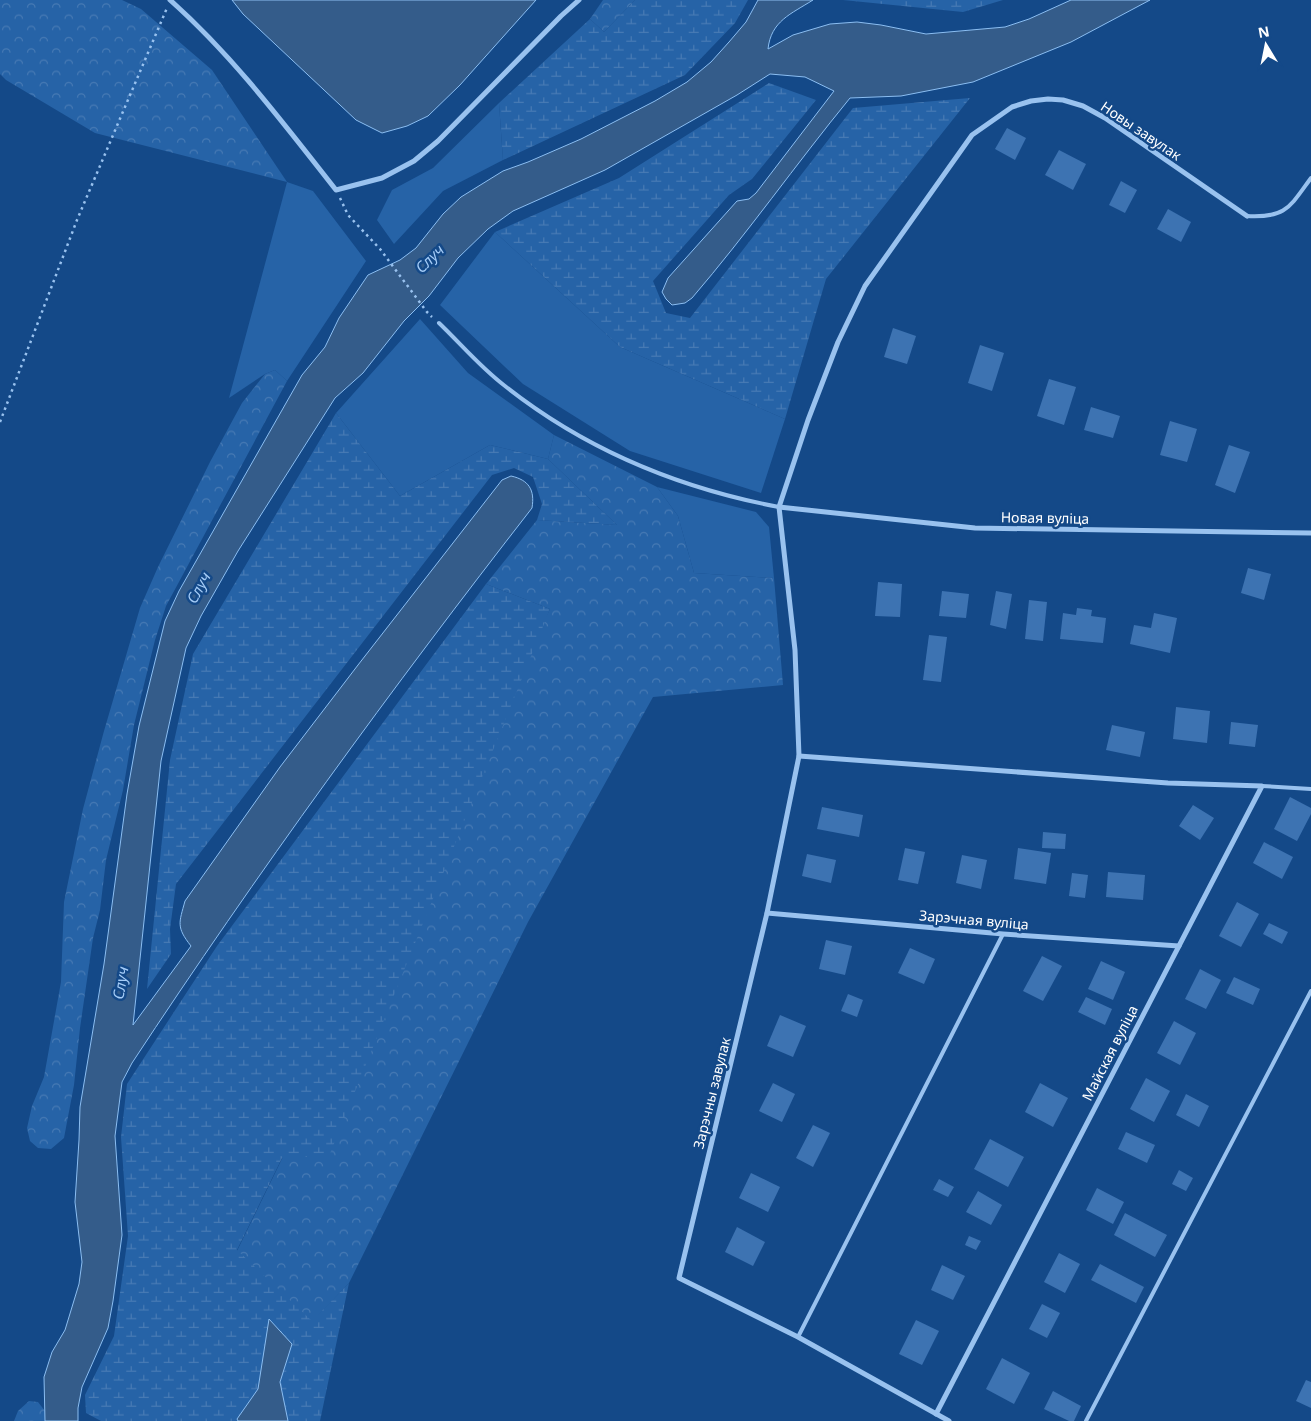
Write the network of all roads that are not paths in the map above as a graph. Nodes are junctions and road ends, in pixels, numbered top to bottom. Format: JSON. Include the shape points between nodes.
{"nodes":[{"id":1,"x":170,"y":0,"type":"edge"},
{"id":2,"x":579,"y":0,"type":"edge"},
{"id":3,"x":1311,"y":178,"type":"edge"},
{"id":4,"x":1247,"y":216,"type":"joint"},
{"id":5,"x":439,"y":323,"type":"dead end"},
{"id":6,"x":779,"y":507,"type":"junction"},
{"id":7,"x":1311,"y":533,"type":"edge"},
{"id":8,"x":799,"y":756,"type":"junction"},
{"id":9,"x":1262,"y":786,"type":"junction"},
{"id":10,"x":1311,"y":789,"type":"edge"},
{"id":11,"x":767,"y":913,"type":"junction"},
{"id":12,"x":1003,"y":934,"type":"junction"},
{"id":13,"x":1179,"y":946,"type":"junction"},
{"id":14,"x":1311,"y":991,"type":"edge"},
{"id":15,"x":798,"y":1337,"type":"junction"},
{"id":16,"x":936,"y":1414,"type":"junction"},
{"id":17,"x":949,"y":1421,"type":"edge"},
{"id":18,"x":1086,"y":1421,"type":"edge"}],
"edges":[{"from":1,"to":2,"type":"street","via":[[196,24],[266,103],[336,190],[382,178],[414,161]]},
{"from":3,"to":4,"type":"lane","via":[[1287,208],[1276,215]]},
{"from":4,"to":6,"type":"street","name":"Новы завулак","via":[[1083,106],[1048,99],[1012,106],[972,135],[865,286],[835,350]]},
{"from":5,"to":6,"type":"lane","via":[[504,385],[554,422],[598,447],[676,481]]},
{"from":6,"to":7,"type":"street","name":"Новая вуліца","via":[[975,528]]},
{"from":6,"to":8,"type":"street","name":"Зарэчны завулак","via":[[795,650]]},
{"from":8,"to":9,"type":"street","via":[[1168,783]]},
{"from":8,"to":11,"type":"street","name":"Зарэчны завулак"},
{"from":9,"to":10,"type":"lane"},
{"from":9,"to":13,"type":"street","name":"Майская вуліца"},
{"from":11,"to":12,"type":"street","name":"Зарэчная вуліца"},
{"from":11,"to":15,"type":"street","name":"Зарэчны завулак","via":[[679,1278]]},
{"from":12,"to":13,"type":"street","name":"Зарэчная вуліца"},
{"from":12,"to":15,"type":"lane"},
{"from":13,"to":16,"type":"street","name":"Майская вуліца"},
{"from":14,"to":18,"type":"lane"},
{"from":15,"to":16,"type":"street"},
{"from":16,"to":17,"type":"street"}]}
